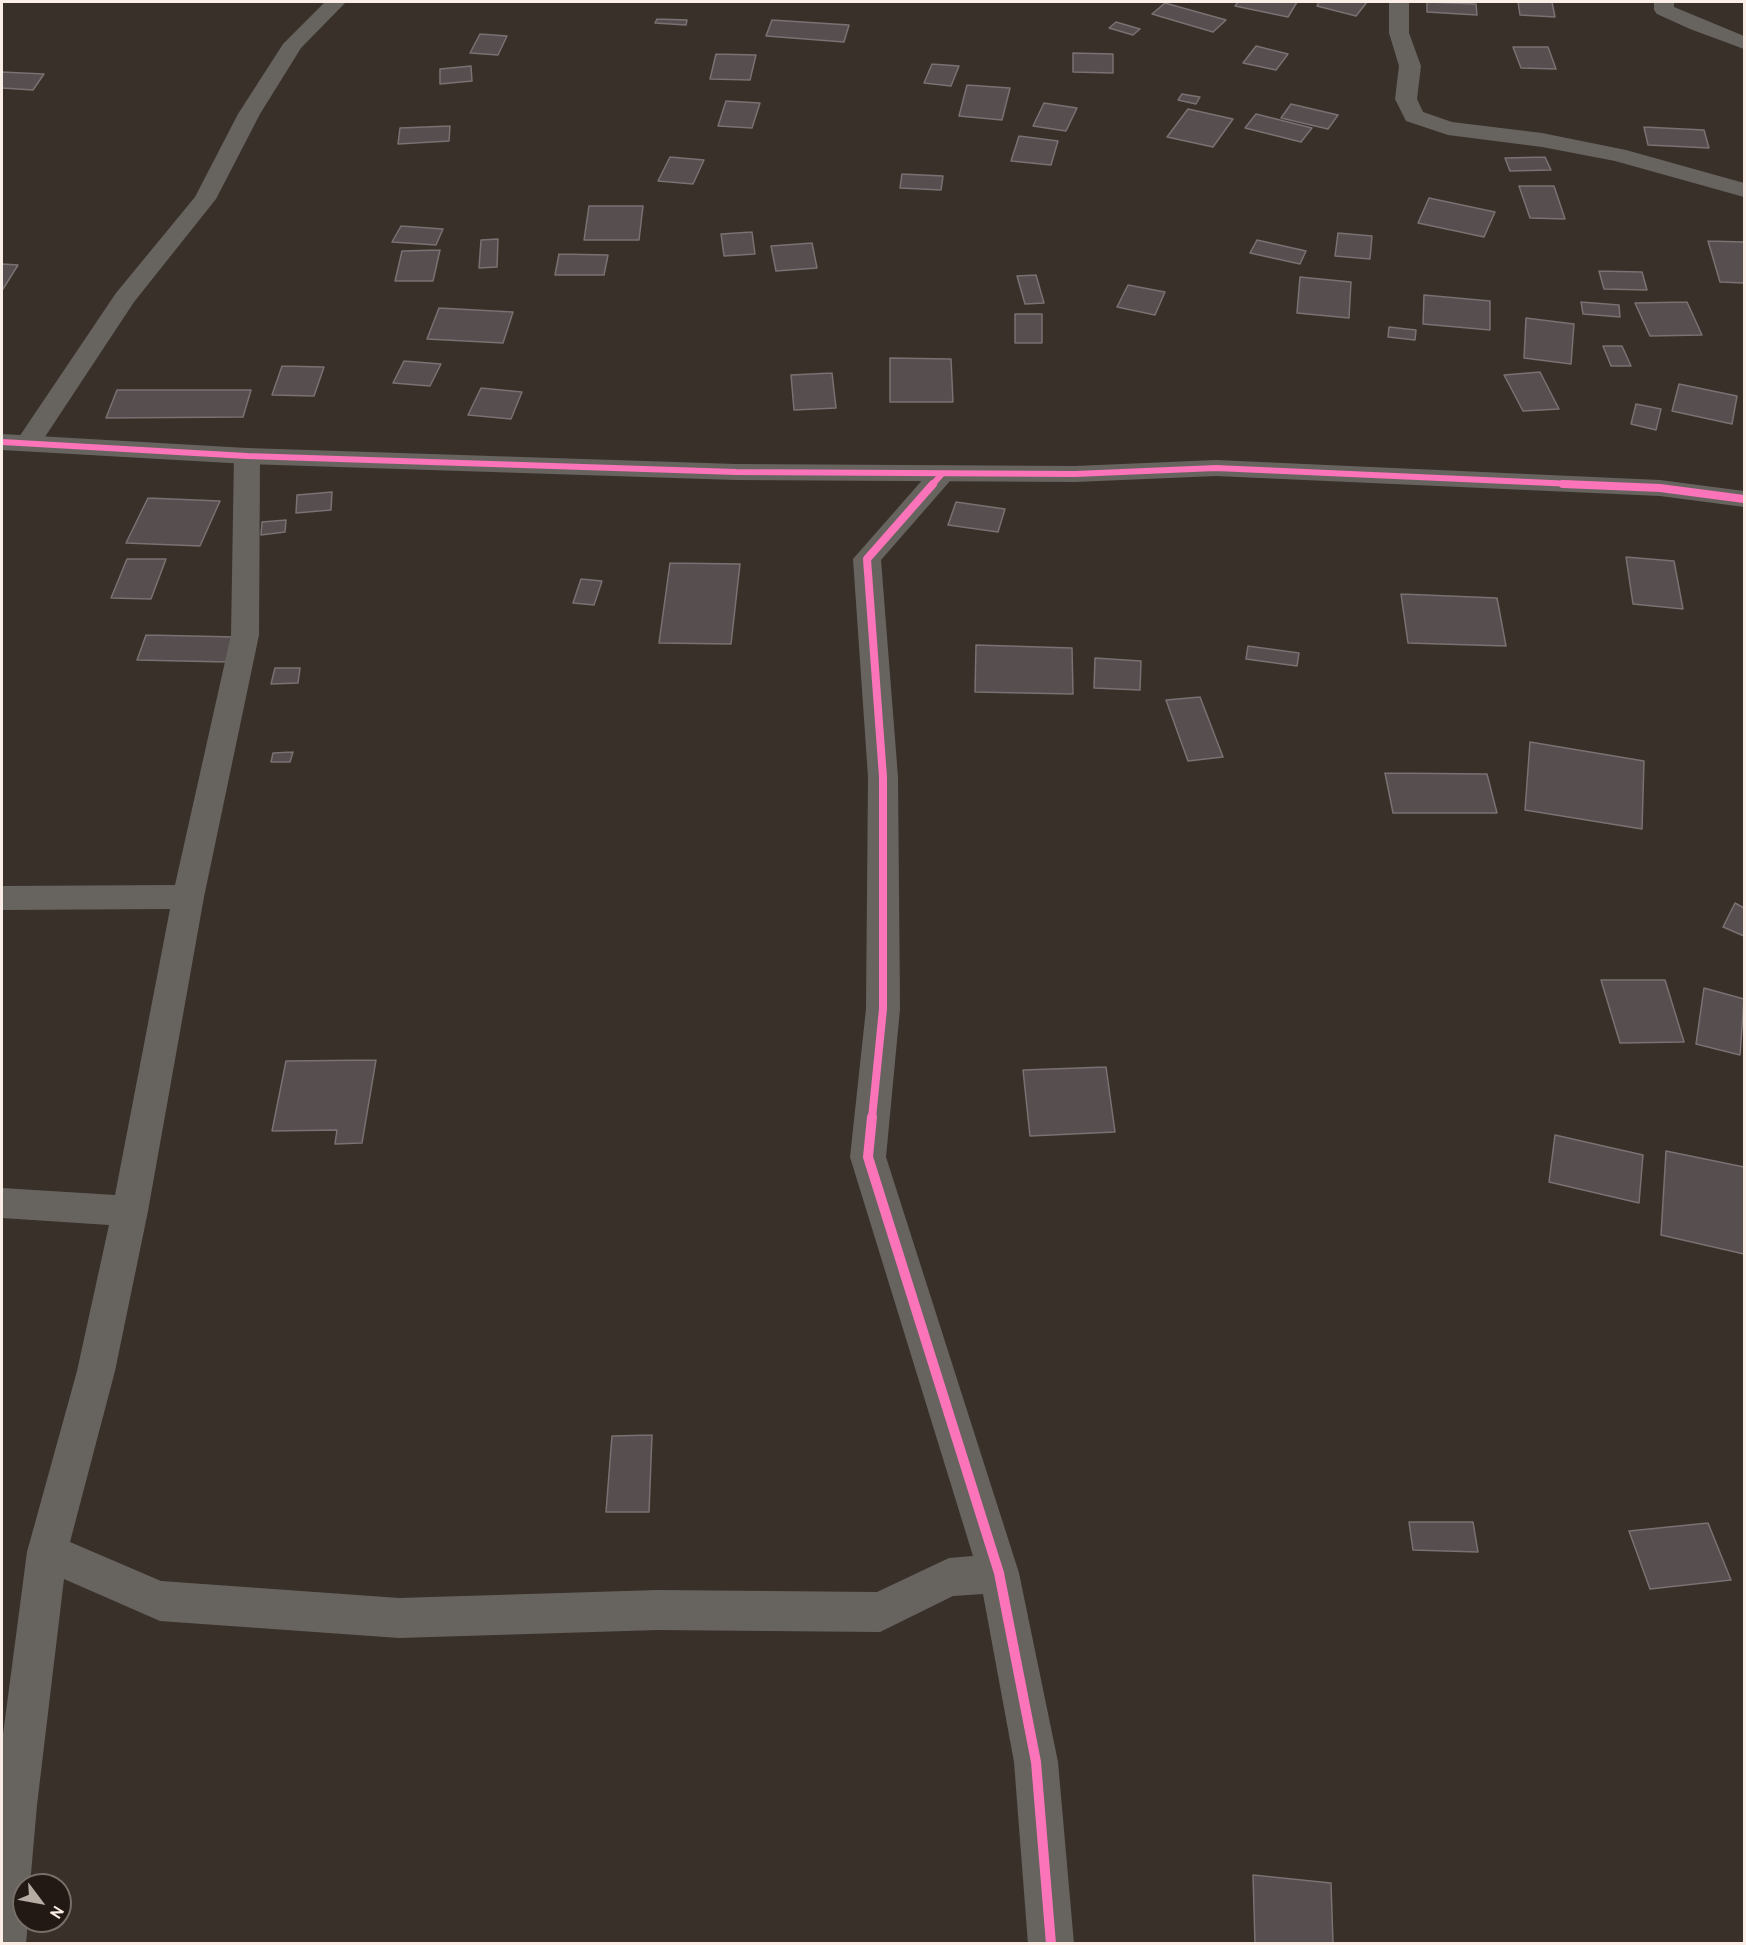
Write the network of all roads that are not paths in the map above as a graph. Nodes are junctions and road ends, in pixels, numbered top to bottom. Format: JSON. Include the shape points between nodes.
{"nodes":[{"id":1,"x":336,"y":2,"type":"edge"},
{"id":2,"x":1399,"y":2,"type":"edge"},
{"id":3,"x":1664,"y":2,"type":"edge"},
{"id":4,"x":1744,"y":43,"type":"edge"},
{"id":5,"x":1744,"y":190,"type":"edge"},
{"id":6,"x":2,"y":442,"type":"edge"},
{"id":7,"x":28,"y":442,"type":"junction"},
{"id":8,"x":247,"y":456,"type":"junction"},
{"id":9,"x":941,"y":475,"type":"junction"},
{"id":10,"x":1744,"y":499,"type":"edge"},
{"id":11,"x":188,"y":897,"type":"junction"},
{"id":12,"x":2,"y":898,"type":"edge"},
{"id":13,"x":2,"y":1203,"type":"edge"},
{"id":14,"x":130,"y":1211,"type":"junction"},
{"id":15,"x":47,"y":1552,"type":"junction"},
{"id":16,"x":999,"y":1573,"type":"junction"},
{"id":17,"x":3,"y":1944,"type":"edge"},
{"id":18,"x":1051,"y":1944,"type":"edge"}],
"edges":[{"from":1,"to":7,"type":"street","via":[[293,44],[249,114],[205,199],[125,298]]},
{"from":2,"to":5,"type":"street","via":[[1399,33],[1410,66],[1406,99],[1414,116],[1448,128],[1618,155]]},
{"from":3,"to":4,"type":"street","via":[[1664,10]]},
{"from":6,"to":7,"type":"street"},
{"from":7,"to":8,"type":"street"},
{"from":8,"to":9,"type":"street"},
{"from":8,"to":11,"type":"street","via":[[245,635]]},
{"from":9,"to":10,"type":"street","via":[[1216,468],[1659,488]]},
{"from":9,"to":16,"type":"street","via":[[867,558],[883,777],[883,1009],[868,1157]]},
{"from":11,"to":12,"type":"street"},
{"from":11,"to":14,"type":"street"},
{"from":13,"to":14,"type":"street"},
{"from":14,"to":15,"type":"street","via":[[96,1371]]},
{"from":15,"to":16,"type":"street","via":[[160,1601],[399,1618],[658,1610],[880,1612],[949,1577]]},
{"from":15,"to":17,"type":"street","via":[[15,1804]]},
{"from":16,"to":18,"type":"street","via":[[1036,1762]]}]}
